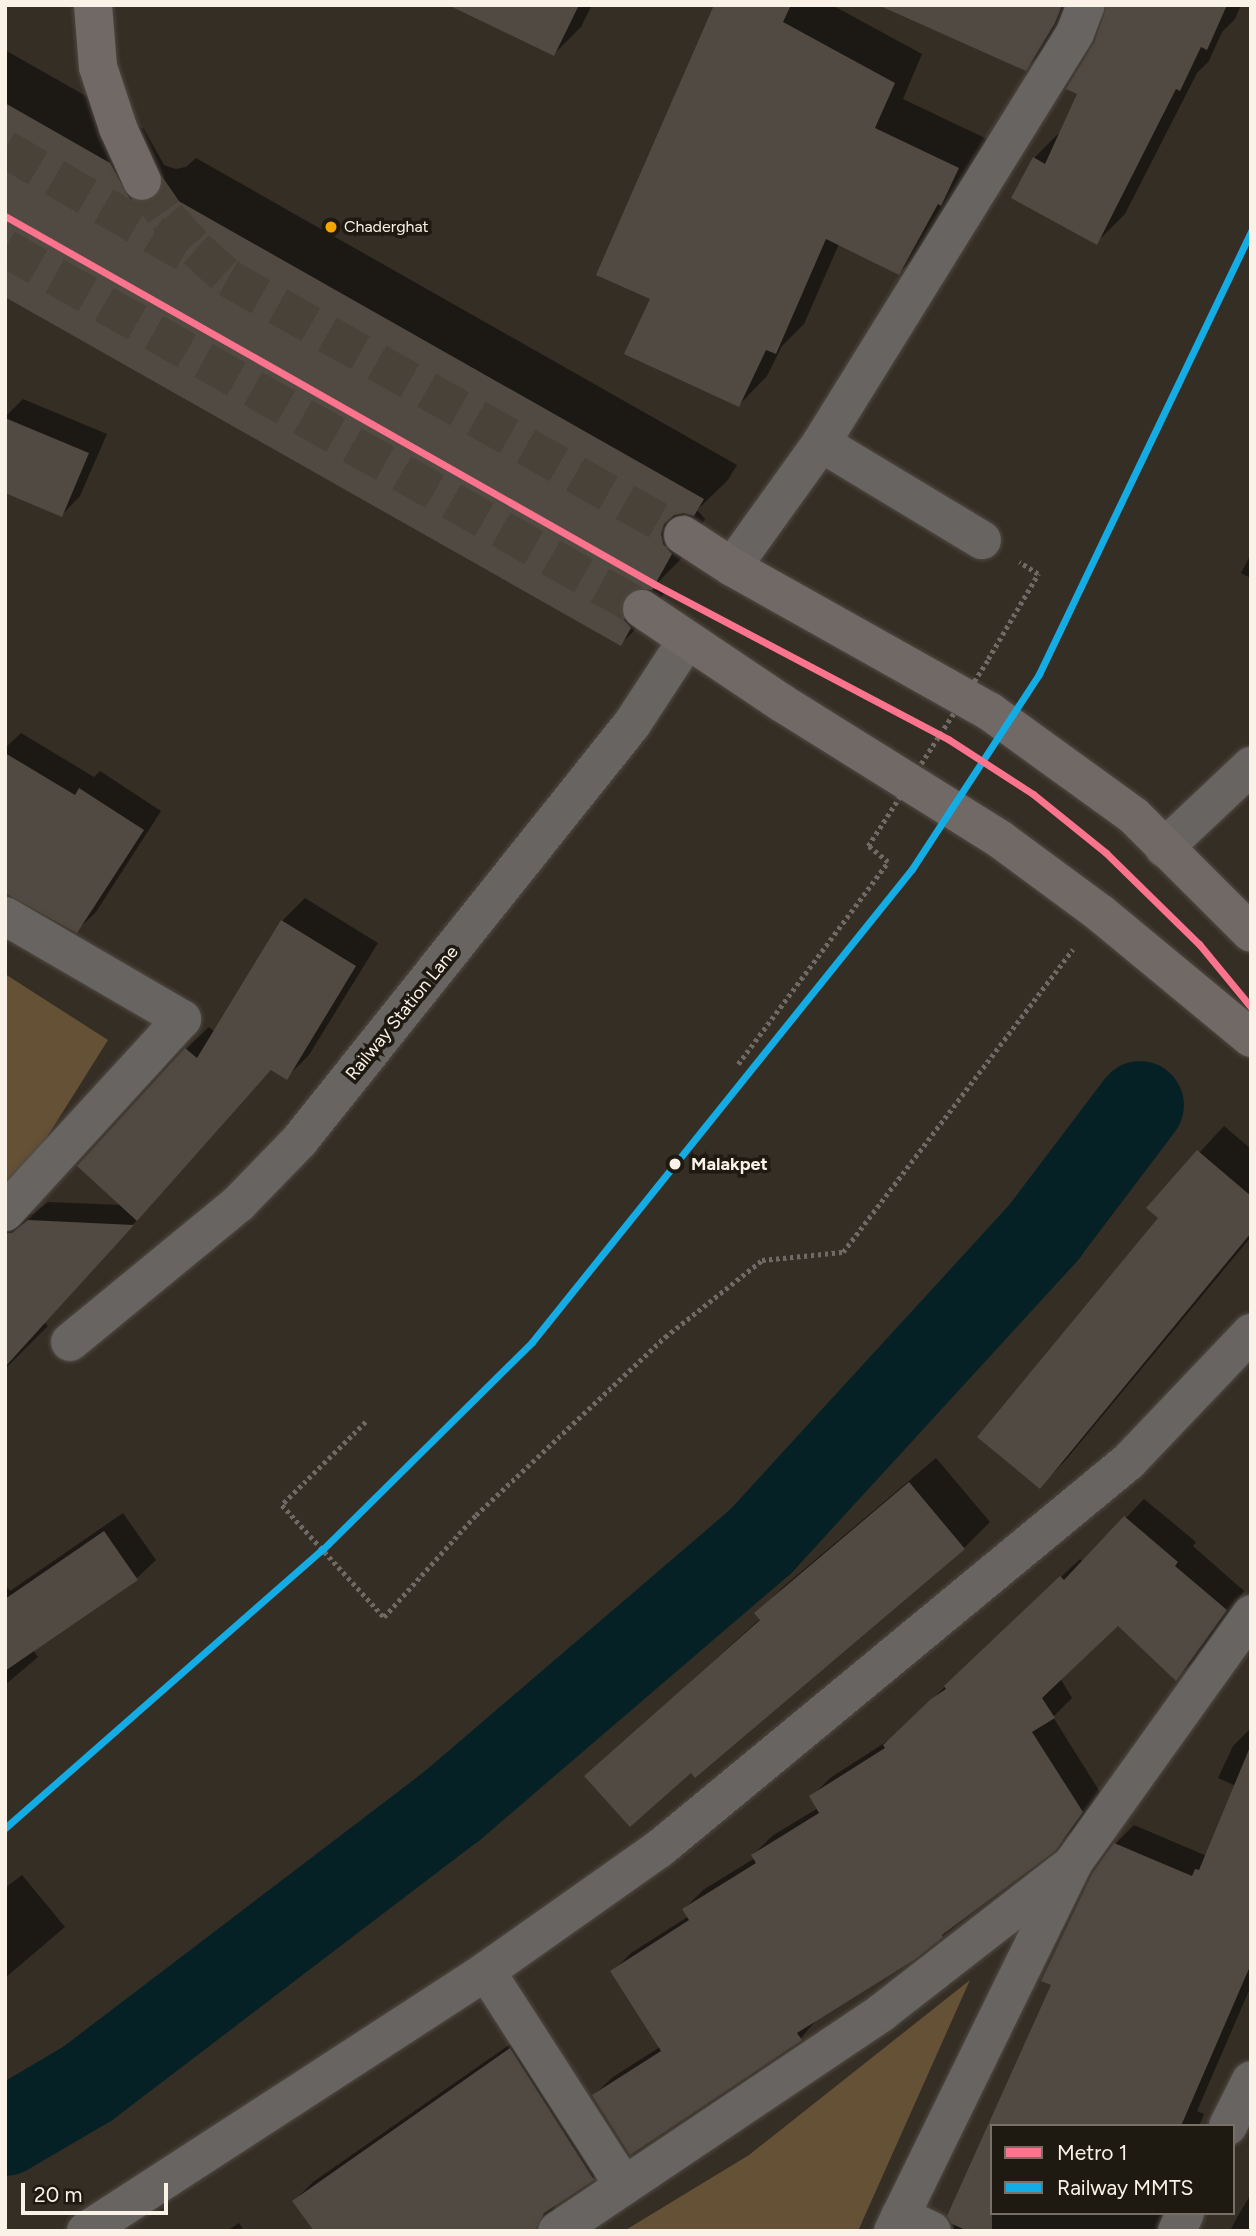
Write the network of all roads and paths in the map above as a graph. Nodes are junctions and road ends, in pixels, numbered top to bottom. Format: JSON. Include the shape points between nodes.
{"nodes":[{"id":1,"x":93,"y":5,"type":"edge"},
{"id":2,"x":1086,"y":5,"type":"edge"},
{"id":3,"x":142,"y":181,"type":"tunnel mouth"},
{"id":4,"x":821,"y":443,"type":"junction"},
{"id":5,"x":683,"y":535,"type":"tunnel mouth"},
{"id":6,"x":982,"y":540,"type":"joint"},
{"id":7,"x":732,"y":567,"type":"junction"},
{"id":8,"x":642,"y":609,"type":"tunnel mouth"},
{"id":9,"x":687,"y":640,"type":"junction"},
{"id":10,"x":1251,"y":766,"type":"edge"},
{"id":11,"x":1164,"y":848,"type":"junction"},
{"id":12,"x":1100,"y":913,"type":"junction"},
{"id":13,"x":5,"y":916,"type":"edge"},
{"id":14,"x":1251,"y":933,"type":"edge"},
{"id":15,"x":1251,"y":1038,"type":"edge"},
{"id":16,"x":738,"y":1064,"type":"dead end"},
{"id":17,"x":5,"y":1212,"type":"edge"},
{"id":18,"x":1251,"y":1333,"type":"edge"},
{"id":19,"x":70,"y":1342,"type":"dead end"},
{"id":20,"x":366,"y":1422,"type":"dead end"},
{"id":21,"x":1251,"y":1614,"type":"edge"},
{"id":22,"x":1073,"y":1863,"type":"junction"},
{"id":23,"x":486,"y":1971,"type":"junction"},
{"id":24,"x":1251,"y":2080,"type":"edge"},
{"id":25,"x":1229,"y":2124,"type":"edge"},
{"id":26,"x":624,"y":2186,"type":"junction"},
{"id":27,"x":1184,"y":2215,"type":"edge"},
{"id":28,"x":908,"y":2226,"type":"edge"},
{"id":29,"x":86,"y":2231,"type":"edge"},
{"id":30,"x":557,"y":2231,"type":"edge"},
{"id":31,"x":1177,"y":2231,"type":"edge"}],
"edges":[{"from":1,"to":3,"type":"highway","via":[[98,67]]},
{"from":2,"to":4,"type":"street","via":[[1075,33]]},
{"from":4,"to":6,"type":"street"},
{"from":4,"to":7,"type":"street"},
{"from":5,"to":7,"type":"highway"},
{"from":6,"to":16,"type":"path","bridge":true,"via":[[1038,574],[868,846],[888,862]]},
{"from":7,"to":11,"type":"highway","via":[[989,710],[1134,816]]},
{"from":8,"to":9,"type":"highway"},
{"from":9,"to":12,"type":"highway","via":[[1001,840]]},
{"from":9,"to":19,"type":"street","name":"Railway Station Lane","via":[[632,724],[300,1140],[239,1203]]},
{"from":10,"to":11,"type":"street"},
{"from":11,"to":14,"type":"highway"},
{"from":12,"to":15,"type":"highway"},
{"from":12,"to":20,"type":"path","via":[[843,1252],[762,1260],[665,1337],[476,1515],[384,1617],[282,1505]]},
{"from":13,"to":17,"type":"street","via":[[182,1019]]},
{"from":18,"to":23,"type":"street","via":[[1129,1461],[659,1849]]},
{"from":21,"to":22,"type":"street"},
{"from":22,"to":26,"type":"street","via":[[881,2013]]},
{"from":22,"to":28,"type":"street"},
{"from":23,"to":26,"type":"street"},
{"from":23,"to":29,"type":"street"},
{"from":24,"to":25,"type":"street"},
{"from":26,"to":30,"type":"street"},
{"from":27,"to":31,"type":"street"}]}
